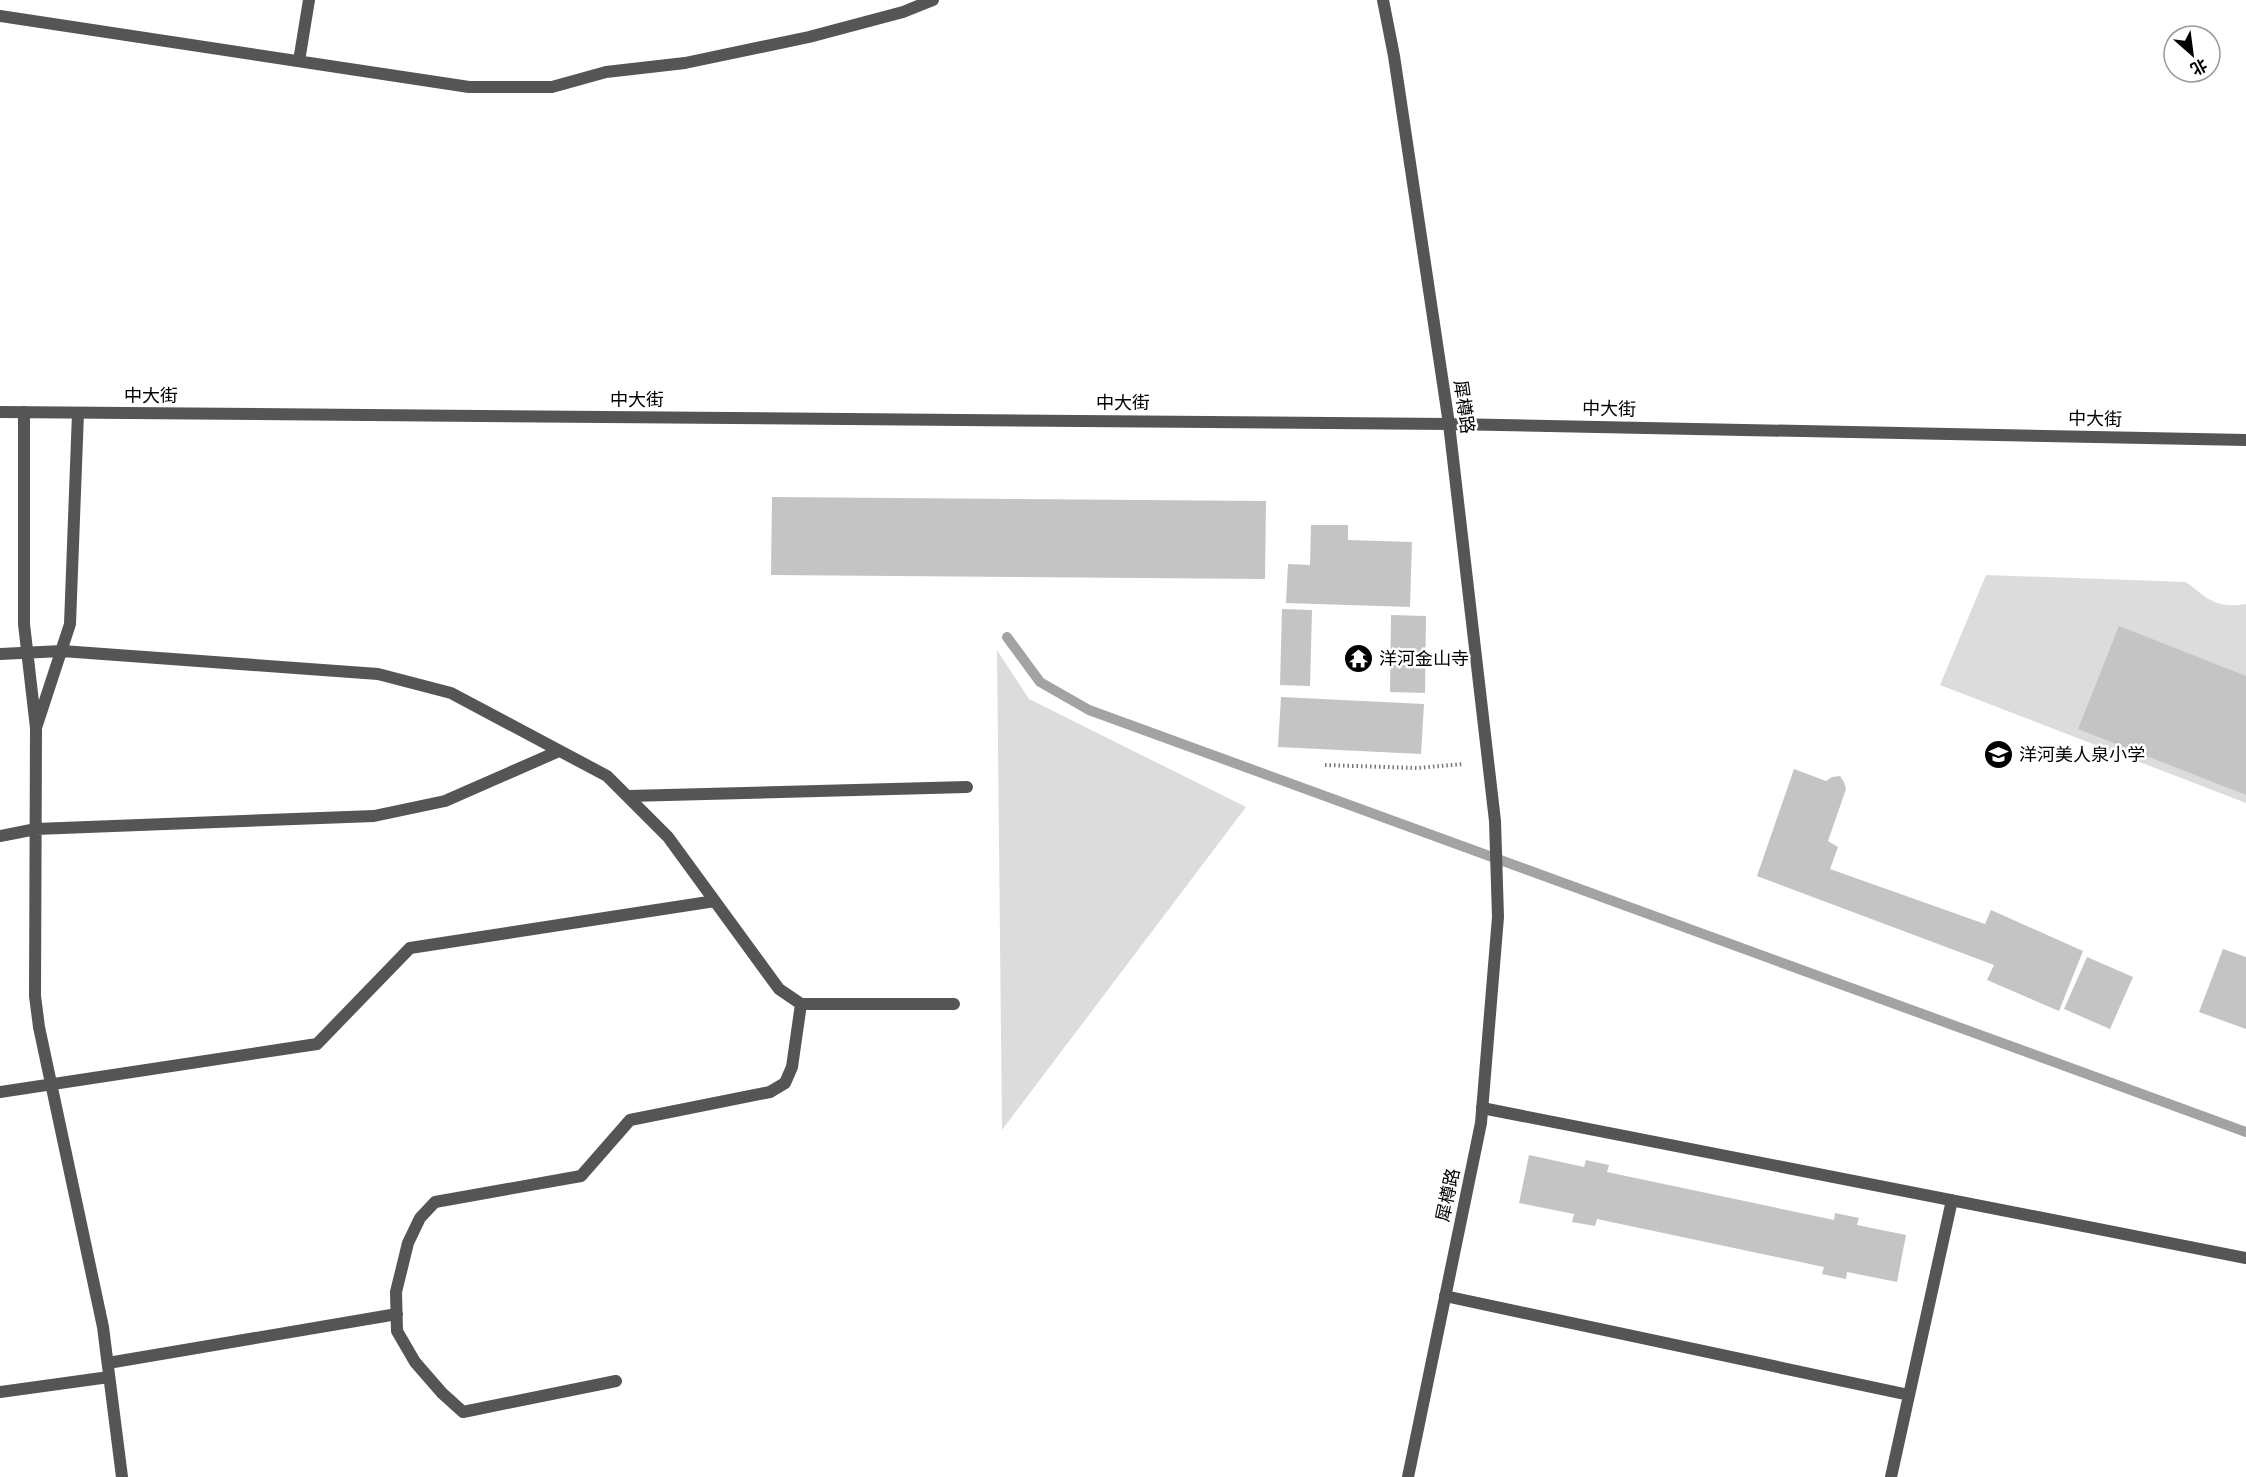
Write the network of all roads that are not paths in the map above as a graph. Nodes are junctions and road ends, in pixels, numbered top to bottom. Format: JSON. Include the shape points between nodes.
{"nodes":[{"id":1,"x":309,"y":0,"type":"edge"},
{"id":2,"x":933,"y":0,"type":"edge"},
{"id":3,"x":1383,"y":0,"type":"edge"},
{"id":4,"x":0,"y":16,"type":"edge"},
{"id":5,"x":299,"y":61,"type":"junction"},
{"id":6,"x":0,"y":412,"type":"edge"},
{"id":7,"x":24,"y":412,"type":"junction"},
{"id":8,"x":78,"y":413,"type":"junction"},
{"id":9,"x":1449,"y":424,"type":"junction"},
{"id":10,"x":2246,"y":440,"type":"edge"},
{"id":11,"x":62,"y":651,"type":"junction"},
{"id":12,"x":27,"y":652,"type":"junction"},
{"id":13,"x":0,"y":654,"type":"edge"},
{"id":14,"x":36,"y":728,"type":"junction"},
{"id":15,"x":559,"y":751,"type":"junction"},
{"id":16,"x":967,"y":787,"type":"dead end"},
{"id":17,"x":628,"y":796,"type":"junction"},
{"id":18,"x":36,"y":829,"type":"junction"},
{"id":19,"x":0,"y":836,"type":"edge"},
{"id":20,"x":715,"y":901,"type":"junction"},
{"id":21,"x":801,"y":1004,"type":"junction"},
{"id":22,"x":954,"y":1004,"type":"dead end"},
{"id":23,"x":51,"y":1085,"type":"junction"},
{"id":24,"x":0,"y":1092,"type":"edge"},
{"id":25,"x":1482,"y":1108,"type":"junction"},
{"id":26,"x":1952,"y":1200,"type":"junction"},
{"id":27,"x":2246,"y":1258,"type":"edge"},
{"id":28,"x":1445,"y":1296,"type":"junction"},
{"id":29,"x":397,"y":1314,"type":"junction"},
{"id":30,"x":108,"y":1363,"type":"junction"},
{"id":31,"x":109,"y":1377,"type":"junction"},
{"id":32,"x":616,"y":1381,"type":"dead end"},
{"id":33,"x":0,"y":1392,"type":"edge"},
{"id":34,"x":1909,"y":1395,"type":"junction"},
{"id":35,"x":122,"y":1477,"type":"edge"},
{"id":36,"x":1408,"y":1477,"type":"edge"},
{"id":37,"x":1891,"y":1477,"type":"edge"}],
"edges":[{"from":1,"to":5,"type":"street"},
{"from":2,"to":5,"type":"street","via":[[809,37],[685,63],[606,72],[552,87],[469,87]]},
{"from":3,"to":9,"type":"street","name":"犀樽路"},
{"from":4,"to":5,"type":"street"},
{"from":6,"to":7,"type":"street","name":"中大街"},
{"from":7,"to":8,"type":"street","name":"中大街"},
{"from":7,"to":12,"type":"street"},
{"from":8,"to":9,"type":"street","name":"中大街"},
{"from":8,"to":11,"type":"street","via":[[70,624]]},
{"from":9,"to":10,"type":"street","name":"中大街"},
{"from":9,"to":25,"type":"street","name":"犀樽路","via":[[1495,820],[1498,917]]},
{"from":11,"to":12,"type":"street"},
{"from":11,"to":14,"type":"street"},
{"from":11,"to":15,"type":"street","via":[[378,674],[451,693]]},
{"from":12,"to":13,"type":"street"},
{"from":12,"to":14,"type":"street"},
{"from":14,"to":18,"type":"street"},
{"from":15,"to":17,"type":"street","via":[[607,776]]},
{"from":15,"to":18,"type":"street","via":[[445,801],[374,816]]},
{"from":16,"to":17,"type":"street"},
{"from":17,"to":20,"type":"street","via":[[668,837]]},
{"from":18,"to":19,"type":"street"},
{"from":18,"to":23,"type":"street","via":[[35,996]]},
{"from":20,"to":21,"type":"street","via":[[779,989]]},
{"from":20,"to":23,"type":"street","via":[[411,948],[317,1044]]},
{"from":21,"to":22,"type":"street"},
{"from":21,"to":29,"type":"street","via":[[792,1067],[785,1083],[770,1092],[630,1120],[581,1176],[435,1202],[420,1218],[408,1243],[396,1292]]},
{"from":23,"to":24,"type":"street"},
{"from":23,"to":30,"type":"street"},
{"from":25,"to":26,"type":"street"},
{"from":25,"to":28,"type":"street","name":"犀樽路"},
{"from":26,"to":27,"type":"street"},
{"from":26,"to":34,"type":"street"},
{"from":28,"to":34,"type":"street"},
{"from":28,"to":36,"type":"street","name":"犀樽路"},
{"from":29,"to":30,"type":"street"},
{"from":29,"to":32,"type":"street","via":[[397,1331],[415,1362],[463,1412]]},
{"from":30,"to":31,"type":"street"},
{"from":31,"to":33,"type":"street"},
{"from":31,"to":35,"type":"street"},
{"from":34,"to":37,"type":"street"}]}
